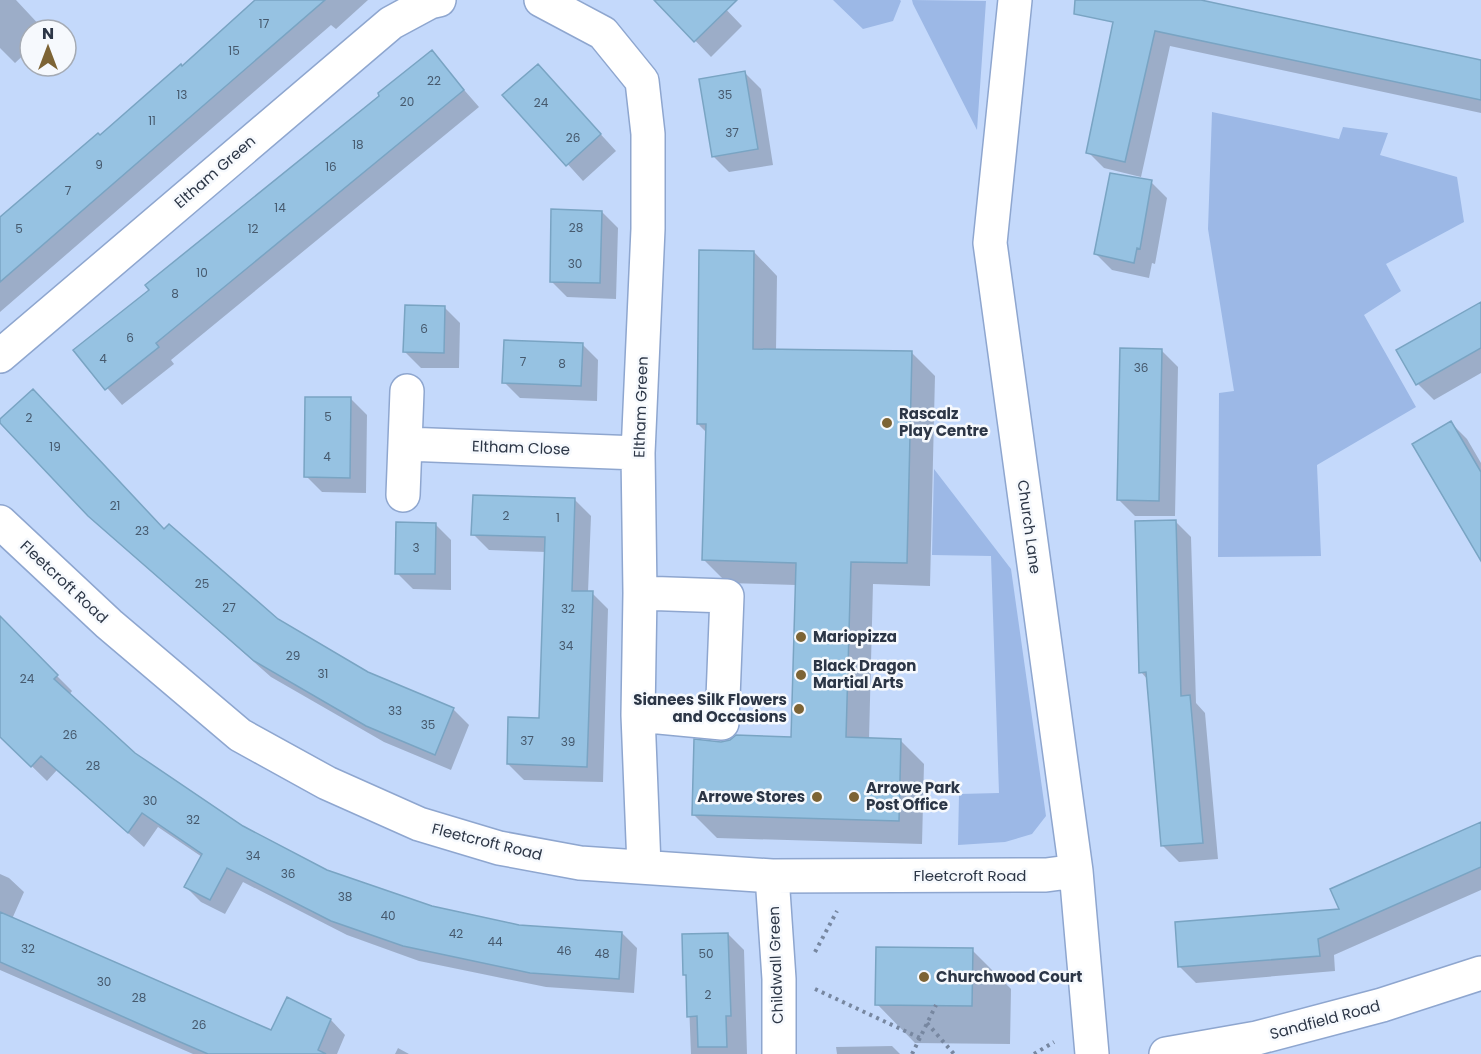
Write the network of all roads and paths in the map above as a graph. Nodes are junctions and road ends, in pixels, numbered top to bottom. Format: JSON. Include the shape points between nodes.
{"nodes":[{"id":1,"x":439,"y":0,"type":"edge"},
{"id":2,"x":541,"y":0,"type":"edge"},
{"id":3,"x":1015,"y":0,"type":"edge"},
{"id":4,"x":0,"y":356,"type":"edge"},
{"id":5,"x":407,"y":391,"type":"dead end"},
{"id":6,"x":405,"y":444,"type":"junction"},
{"id":7,"x":638,"y":453,"type":"junction"},
{"id":8,"x":403,"y":495,"type":"dead end"},
{"id":9,"x":0,"y":522,"type":"edge"},
{"id":10,"x":640,"y":593,"type":"junction"},
{"id":11,"x":638,"y":715,"type":"junction"},
{"id":12,"x":644,"y":866,"type":"junction"},
{"id":13,"x":1076,"y":871,"type":"junction"},
{"id":14,"x":772,"y":876,"type":"junction"},
{"id":15,"x":842,"y":876,"type":"junction"},
{"id":16,"x":1481,"y":973,"type":"edge"},
{"id":17,"x":789,"y":980,"type":"junction"},
{"id":18,"x":936,"y":1005,"type":"dead end"},
{"id":19,"x":927,"y":1023,"type":"junction"},
{"id":20,"x":920,"y":1038,"type":"junction"},
{"id":21,"x":1054,"y":1042,"type":"dead end"},
{"id":22,"x":779,"y":1054,"type":"edge"},
{"id":23,"x":912,"y":1054,"type":"edge"},
{"id":24,"x":954,"y":1054,"type":"edge"},
{"id":25,"x":1034,"y":1054,"type":"edge"},
{"id":26,"x":1092,"y":1054,"type":"edge"},
{"id":27,"x":1166,"y":1054,"type":"edge"}],
"edges":[{"from":1,"to":4,"type":"street","name":"Eltham Green","via":[[391,22]]},
{"from":2,"to":7,"type":"street","name":"Eltham Green","via":[[603,33],[642,81],[648,134],[648,229]]},
{"from":3,"to":13,"type":"street","name":"Church Lane","via":[[990,243]]},
{"from":5,"to":6,"type":"street"},
{"from":6,"to":7,"type":"street","name":"Eltham Close"},
{"from":6,"to":8,"type":"street"},
{"from":7,"to":10,"type":"street","name":"Eltham Green"},
{"from":9,"to":12,"type":"street","name":"Fleetcroft Road","via":[[110,624],[240,735],[327,783],[419,824],[499,848],[580,863]]},
{"from":10,"to":11,"type":"street","name":"Eltham Green"},
{"from":10,"to":11,"type":"street","via":[[727,596],[722,723]]},
{"from":11,"to":12,"type":"street","name":"Eltham Green"},
{"from":12,"to":14,"type":"street","name":"Fleetcroft Road"},
{"from":13,"to":15,"type":"street","name":"Fleetcroft Road","via":[[1046,875]]},
{"from":13,"to":26,"type":"street","name":"Church Lane"},
{"from":14,"to":15,"type":"street","name":"Fleetcroft Road"},
{"from":14,"to":17,"type":"street","name":"Childwall Green"},
{"from":15,"to":17,"type":"path","via":[[841,904]]},
{"from":16,"to":27,"type":"street","name":"Sandfield Road","via":[[1382,1005],[1257,1038]]},
{"from":17,"to":20,"type":"path"},
{"from":17,"to":22,"type":"street","name":"Childwall Green"},
{"from":18,"to":19,"type":"path"},
{"from":19,"to":20,"type":"path"},
{"from":19,"to":24,"type":"path"},
{"from":20,"to":23,"type":"path"},
{"from":21,"to":25,"type":"path"}]}
